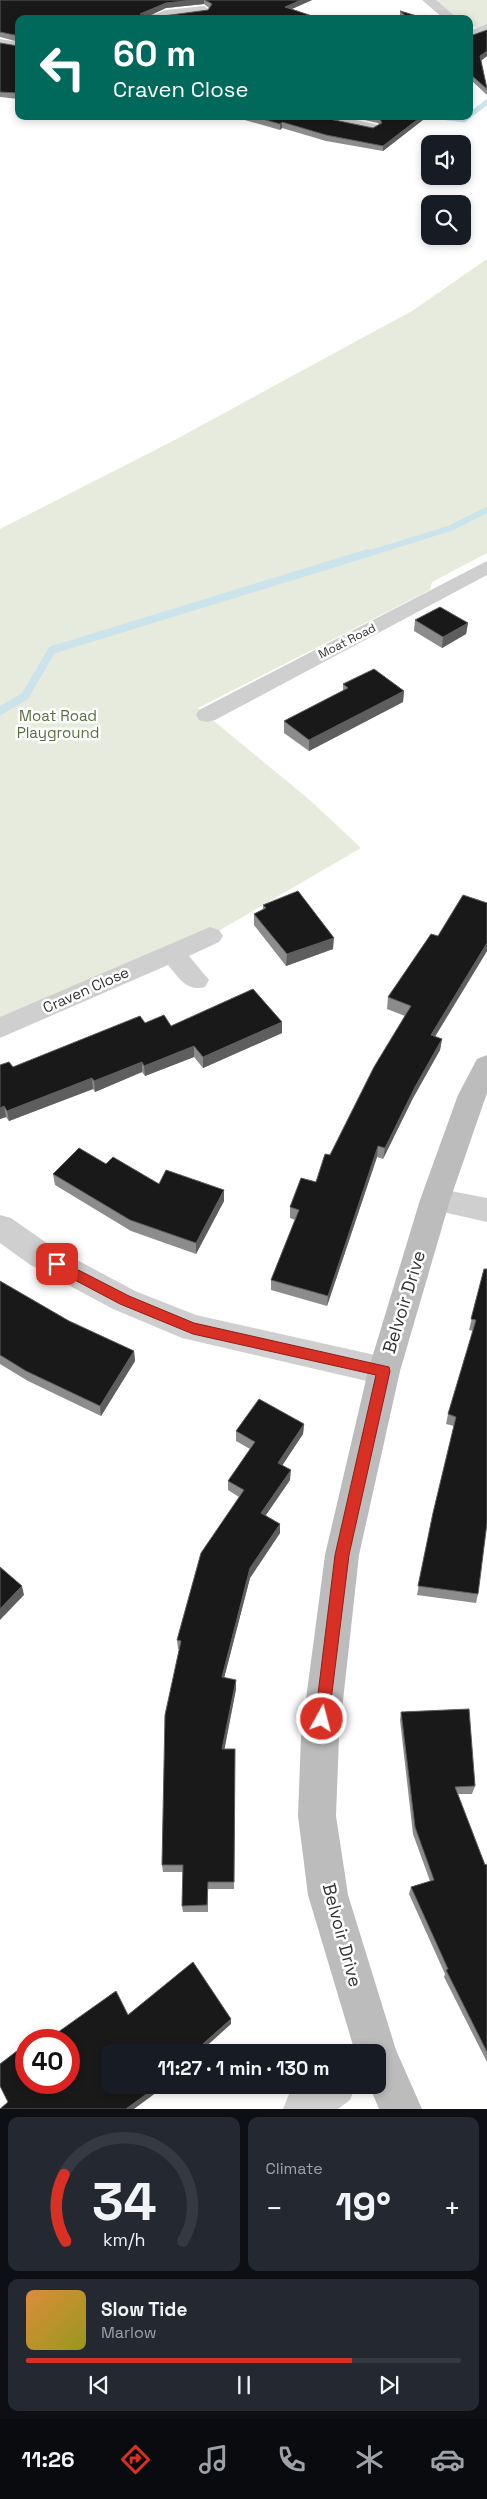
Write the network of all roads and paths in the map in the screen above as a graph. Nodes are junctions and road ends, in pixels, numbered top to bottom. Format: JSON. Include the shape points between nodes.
{"nodes":[{"id":1,"x":428,"y":0,"type":"edge"},
{"id":2,"x":207,"y":9,"type":"edge"},
{"id":3,"x":162,"y":15,"type":"edge"},
{"id":4,"x":447,"y":15,"type":"edge"},
{"id":5,"x":0,"y":43,"type":"edge"},
{"id":6,"x":15,"y":45,"type":"edge"},
{"id":7,"x":348,"y":120,"type":"edge"},
{"id":8,"x":365,"y":122,"type":"edge"},
{"id":9,"x":487,"y":567,"type":"edge"},
{"id":10,"x":207,"y":715,"type":"dead end"},
{"id":11,"x":210,"y":936,"type":"dead end"},
{"id":12,"x":172,"y":952,"type":"junction"},
{"id":13,"x":196,"y":980,"type":"dead end"},
{"id":14,"x":0,"y":1028,"type":"edge"},
{"id":15,"x":487,"y":1066,"type":"edge"},
{"id":16,"x":435,"y":1200,"type":"junction"},
{"id":17,"x":487,"y":1210,"type":"edge"},
{"id":18,"x":0,"y":1228,"type":"edge"},
{"id":19,"x":384,"y":1371,"type":"junction"},
{"id":20,"x":374,"y":2044,"type":"edge"},
{"id":21,"x":386,"y":2075,"type":"edge"},
{"id":22,"x":323,"y":2094,"type":"edge"},
{"id":23,"x":304,"y":2109,"type":"edge"},
{"id":24,"x":401,"y":2109,"type":"edge"}],
"edges":[{"from":1,"to":4,"type":"street"},
{"from":2,"to":3,"type":"street"},
{"from":5,"to":6,"type":"street"},
{"from":7,"to":8,"type":"street"},
{"from":9,"to":10,"type":"street","name":"Moat Road"},
{"from":11,"to":12,"type":"street","name":"Craven Close"},
{"from":12,"to":13,"type":"street"},
{"from":12,"to":14,"type":"street","name":"Craven Close"},
{"from":15,"to":16,"type":"street","name":"Belvoir Drive","via":[[472,1095]]},
{"from":16,"to":17,"type":"street"},
{"from":16,"to":19,"type":"street","name":"Belvoir Drive"},
{"from":18,"to":19,"type":"street","via":[[40,1255],[124,1300],[193,1328]]},
{"from":19,"to":20,"type":"street","name":"Belvoir Drive","via":[[342,1555],[320,1738],[317,1816],[328,1895]]},
{"from":21,"to":24,"type":"street"},
{"from":22,"to":23,"type":"street"}]}
